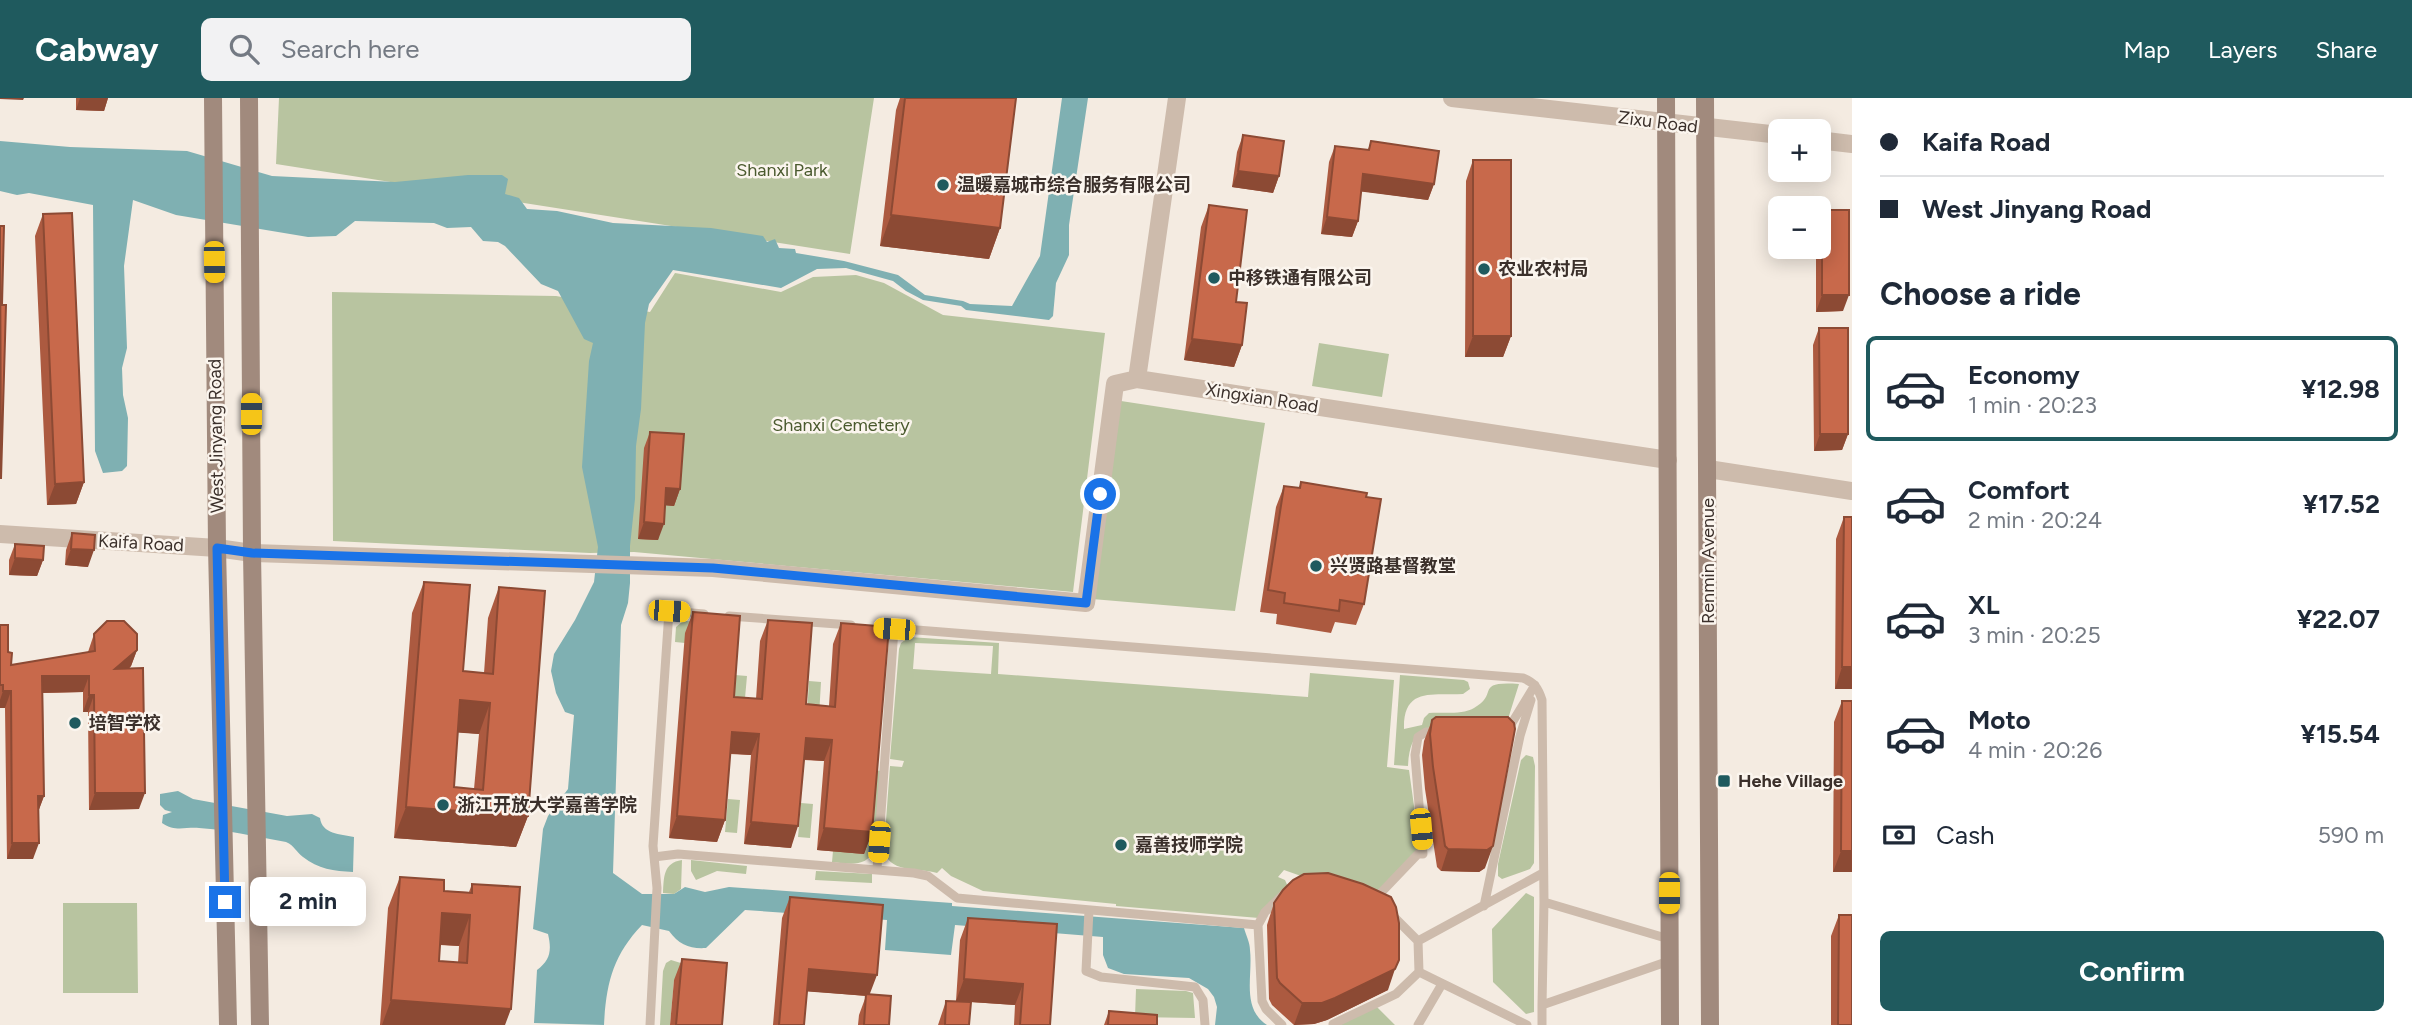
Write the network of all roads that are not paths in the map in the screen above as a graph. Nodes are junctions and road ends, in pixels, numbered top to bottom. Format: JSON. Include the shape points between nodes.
{"nodes":[{"id":1,"x":212,"y":98,"type":"edge"},
{"id":2,"x":249,"y":98,"type":"edge"},
{"id":3,"x":1177,"y":98,"type":"edge"},
{"id":4,"x":1452,"y":98,"type":"edge"},
{"id":5,"x":1666,"y":98,"type":"edge"},
{"id":6,"x":1705,"y":98,"type":"edge"},
{"id":7,"x":1666,"y":122,"type":"junction"},
{"id":8,"x":1705,"y":127,"type":"junction"},
{"id":9,"x":1768,"y":134,"type":"edge"},
{"id":10,"x":1831,"y":142,"type":"edge"},
{"id":11,"x":1852,"y":144,"type":"edge"},
{"id":12,"x":1137,"y":379,"type":"junction"},
{"id":13,"x":1668,"y":460,"type":"junction"},
{"id":14,"x":1708,"y":469,"type":"junction"},
{"id":15,"x":1852,"y":491,"type":"edge"},
{"id":16,"x":0,"y":534,"type":"edge"},
{"id":17,"x":217,"y":548,"type":"junction"},
{"id":18,"x":252,"y":553,"type":"junction"},
{"id":19,"x":709,"y":614,"type":"edge"},
{"id":20,"x":722,"y":615,"type":"edge"},
{"id":21,"x":894,"y":629,"type":"junction"},
{"id":22,"x":1535,"y":685,"type":"junction"},
{"id":23,"x":1495,"y":731,"type":"edge"},
{"id":24,"x":1454,"y":732,"type":"edge"},
{"id":25,"x":654,"y":857,"type":"junction"},
{"id":26,"x":877,"y":869,"type":"junction"},
{"id":27,"x":1543,"y":873,"type":"junction"},
{"id":28,"x":1297,"y":888,"type":"edge"},
{"id":29,"x":1544,"y":902,"type":"junction"},
{"id":30,"x":1484,"y":906,"type":"junction"},
{"id":31,"x":1089,"y":910,"type":"junction"},
{"id":32,"x":1258,"y":925,"type":"junction"},
{"id":33,"x":1669,"y":939,"type":"junction"},
{"id":34,"x":1418,"y":941,"type":"junction"},
{"id":35,"x":1669,"y":961,"type":"junction"},
{"id":36,"x":1419,"y":972,"type":"junction"},
{"id":37,"x":1442,"y":984,"type":"junction"},
{"id":38,"x":1542,"y":1005,"type":"junction"},
{"id":39,"x":228,"y":1025,"type":"edge"},
{"id":40,"x":260,"y":1025,"type":"edge"},
{"id":41,"x":650,"y":1025,"type":"edge"},
{"id":42,"x":1205,"y":1025,"type":"edge"},
{"id":43,"x":1282,"y":1025,"type":"edge"},
{"id":44,"x":1332,"y":1025,"type":"edge"},
{"id":45,"x":1418,"y":1025,"type":"edge"},
{"id":46,"x":1527,"y":1025,"type":"edge"},
{"id":47,"x":1542,"y":1025,"type":"edge"},
{"id":48,"x":1670,"y":1025,"type":"edge"},
{"id":49,"x":1710,"y":1025,"type":"edge"}],
"edges":[{"from":1,"to":17,"type":"main road","name":"West Jinyang Road"},
{"from":2,"to":18,"type":"main road","name":"West Jinyang Road"},
{"from":3,"to":12,"type":"street"},
{"from":4,"to":7,"type":"street","name":"Zixu Road"},
{"from":5,"to":7,"type":"main road"},
{"from":6,"to":8,"type":"main road","name":"Renmin Avenue"},
{"from":7,"to":8,"type":"street","name":"Zixu Road"},
{"from":7,"to":13,"type":"main road"},
{"from":8,"to":9,"type":"street","name":"Zixu Road"},
{"from":8,"to":14,"type":"main road","name":"Renmin Avenue"},
{"from":10,"to":11,"type":"street"},
{"from":12,"to":13,"type":"street","name":"Xingxian Road"},
{"from":12,"to":18,"type":"street","name":"Kaifa Road","via":[[1115,384],[1086,603],[713,568]]},
{"from":13,"to":33,"type":"main road"},
{"from":14,"to":15,"type":"street"},
{"from":14,"to":49,"type":"main road","name":"Renmin Avenue"},
{"from":16,"to":17,"type":"street","name":"Kaifa Road"},
{"from":17,"to":18,"type":"street","name":"Kaifa Road"},
{"from":17,"to":39,"type":"main road","name":"West Jinyang Road"},
{"from":18,"to":40,"type":"main road","name":"West Jinyang Road"},
{"from":19,"to":25,"type":"lane","via":[[669,611]]},
{"from":20,"to":21,"type":"lane"},
{"from":21,"to":22,"type":"lane","via":[[1513,675]]},
{"from":21,"to":26,"type":"lane"},
{"from":22,"to":23,"type":"lane","via":[[1509,731]]},
{"from":22,"to":27,"type":"lane","via":[[1543,716]]},
{"from":22,"to":30,"type":"lane"},
{"from":24,"to":34,"type":"lane","via":[[1426,732],[1418,737],[1415,755],[1423,854],[1366,902],[1395,917]]},
{"from":25,"to":26,"type":"lane","via":[[678,854]]},
{"from":25,"to":41,"type":"lane","via":[[657,888]]},
{"from":26,"to":31,"type":"lane","via":[[928,876],[957,898]]},
{"from":27,"to":29,"type":"lane"},
{"from":27,"to":30,"type":"lane"},
{"from":28,"to":32,"type":"lane","via":[[1284,892]]},
{"from":29,"to":33,"type":"lane"},
{"from":29,"to":38,"type":"lane"},
{"from":30,"to":34,"type":"lane"},
{"from":31,"to":32,"type":"lane"},
{"from":31,"to":42,"type":"lane","via":[[1086,971],[1101,977],[1195,987],[1203,1000]]},
{"from":32,"to":43,"type":"lane","via":[[1262,1002]]},
{"from":33,"to":35,"type":"main road"},
{"from":34,"to":36,"type":"lane"},
{"from":35,"to":38,"type":"lane"},
{"from":35,"to":48,"type":"main road"},
{"from":36,"to":37,"type":"lane"},
{"from":36,"to":44,"type":"lane","via":[[1396,994]]},
{"from":37,"to":45,"type":"lane"},
{"from":37,"to":46,"type":"lane"},
{"from":38,"to":47,"type":"lane"}]}
